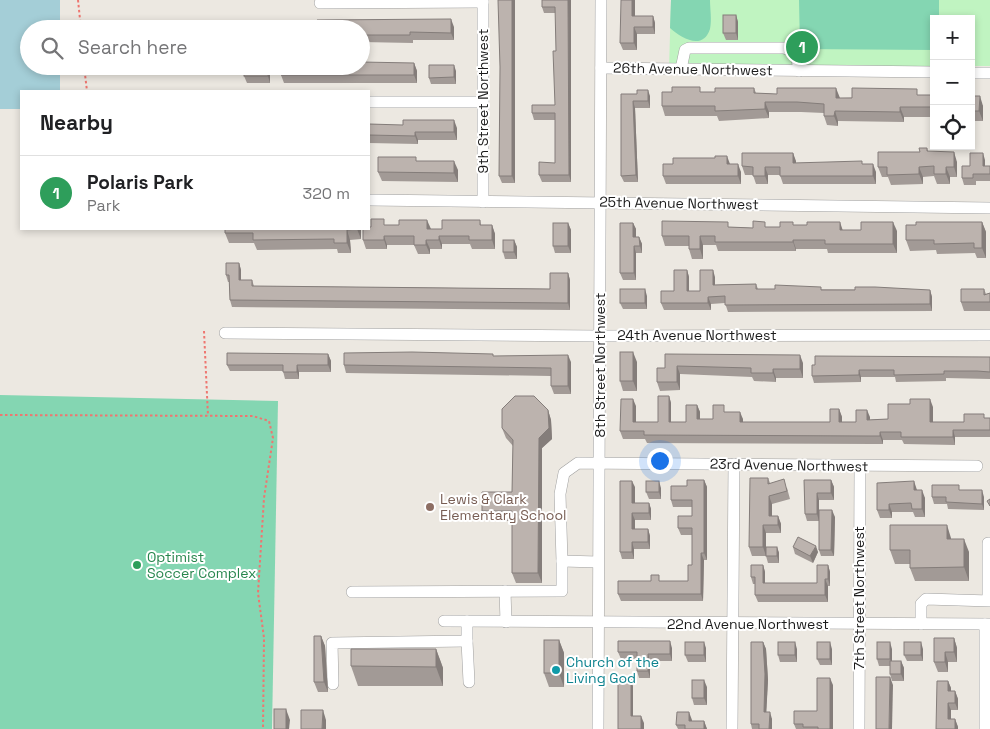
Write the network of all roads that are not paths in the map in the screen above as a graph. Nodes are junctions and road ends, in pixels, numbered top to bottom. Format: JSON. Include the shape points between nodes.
{"nodes":[{"id":1,"x":601,"y":0,"type":"edge"},
{"id":2,"x":483,"y":1,"type":"edge"},
{"id":3,"x":320,"y":3,"type":"dead end"},
{"id":4,"x":601,"y":68,"type":"junction"},
{"id":5,"x":681,"y":69,"type":"junction"},
{"id":6,"x":799,"y":71,"type":"junction"},
{"id":7,"x":930,"y":72,"type":"edge"},
{"id":8,"x":975,"y":72,"type":"edge"},
{"id":9,"x":990,"y":73,"type":"edge"},
{"id":10,"x":370,"y":102,"type":"edge"},
{"id":11,"x":483,"y":102,"type":"junction"},
{"id":12,"x":370,"y":200,"type":"edge"},
{"id":13,"x":483,"y":202,"type":"junction"},
{"id":14,"x":602,"y":202,"type":"junction"},
{"id":15,"x":990,"y":208,"type":"edge"},
{"id":16,"x":225,"y":333,"type":"dead end"},
{"id":17,"x":990,"y":335,"type":"edge"},
{"id":18,"x":599,"y":336,"type":"junction"},
{"id":19,"x":600,"y":463,"type":"junction"},
{"id":20,"x":734,"y":464,"type":"junction"},
{"id":21,"x":860,"y":466,"type":"junction"},
{"id":22,"x":977,"y":466,"type":"dead end"},
{"id":23,"x":990,"y":543,"type":"edge"},
{"id":24,"x":562,"y":561,"type":"junction"},
{"id":25,"x":598,"y":562,"type":"junction"},
{"id":26,"x":352,"y":592,"type":"dead end"},
{"id":27,"x":505,"y":592,"type":"junction"},
{"id":28,"x":989,"y":600,"type":"edge"},
{"id":29,"x":444,"y":621,"type":"dead end"},
{"id":30,"x":467,"y":622,"type":"junction"},
{"id":31,"x":506,"y":622,"type":"junction"},
{"id":32,"x":598,"y":622,"type":"junction"},
{"id":33,"x":732,"y":624,"type":"junction"},
{"id":34,"x":859,"y":624,"type":"junction"},
{"id":35,"x":921,"y":624,"type":"junction"},
{"id":36,"x":987,"y":624,"type":"edge"},
{"id":37,"x":468,"y":640,"type":"junction"},
{"id":38,"x":469,"y":682,"type":"dead end"},
{"id":39,"x":333,"y":684,"type":"dead end"},
{"id":40,"x":598,"y":729,"type":"edge"},
{"id":41,"x":732,"y":729,"type":"edge"},
{"id":42,"x":859,"y":729,"type":"edge"},
{"id":43,"x":985,"y":729,"type":"edge"}],
"edges":[{"from":1,"to":4,"type":"street","name":"8th Street Northwest"},
{"from":2,"to":3,"type":"street"},
{"from":2,"to":11,"type":"street","name":"9th Street Northwest"},
{"from":4,"to":5,"type":"street","name":"26th Avenue Northwest"},
{"from":4,"to":14,"type":"street","name":"8th Street Northwest"},
{"from":5,"to":6,"type":"street","name":"26th Avenue Northwest"},
{"from":5,"to":6,"type":"street","via":[[685,50],[697,46],[784,48],[796,52]]},
{"from":6,"to":7,"type":"street","name":"26th Avenue Northwest"},
{"from":8,"to":9,"type":"street"},
{"from":10,"to":11,"type":"street"},
{"from":11,"to":13,"type":"street","name":"9th Street Northwest"},
{"from":12,"to":13,"type":"street","name":"25th Avenue Northwest"},
{"from":13,"to":14,"type":"street","name":"25th Avenue Northwest"},
{"from":14,"to":15,"type":"street","name":"25th Avenue Northwest"},
{"from":14,"to":18,"type":"street","name":"8th Street Northwest"},
{"from":16,"to":18,"type":"street","name":"24th Avenue Northwest"},
{"from":17,"to":18,"type":"street","name":"24th Avenue Northwest"},
{"from":18,"to":19,"type":"street","name":"8th Street Northwest"},
{"from":19,"to":20,"type":"street","name":"23rd Avenue Northwest"},
{"from":19,"to":24,"type":"street","name":"23rd Avenue Northwest","via":[[578,463],[564,472],[560,494]]},
{"from":19,"to":25,"type":"street","name":"8th Street Northwest"},
{"from":20,"to":21,"type":"street","name":"23rd Avenue Northwest"},
{"from":20,"to":33,"type":"street"},
{"from":21,"to":22,"type":"street","name":"23rd Avenue Northwest"},
{"from":21,"to":34,"type":"street","name":"7th Street Northwest"},
{"from":23,"to":28,"type":"street"},
{"from":24,"to":25,"type":"street"},
{"from":24,"to":27,"type":"street","via":[[562,591]]},
{"from":25,"to":32,"type":"street","name":"8th Street Northwest"},
{"from":26,"to":27,"type":"street"},
{"from":27,"to":31,"type":"street"},
{"from":28,"to":35,"type":"street","via":[[926,599],[921,604]]},
{"from":29,"to":30,"type":"street","name":"22nd Avenue Northwest"},
{"from":30,"to":31,"type":"street","name":"22nd Avenue Northwest"},
{"from":30,"to":37,"type":"street"},
{"from":31,"to":32,"type":"street","name":"22nd Avenue Northwest"},
{"from":32,"to":33,"type":"street","name":"22nd Avenue Northwest"},
{"from":32,"to":40,"type":"street","name":"8th Street Northwest"},
{"from":33,"to":34,"type":"street","name":"22nd Avenue Northwest"},
{"from":33,"to":41,"type":"street"},
{"from":34,"to":35,"type":"street","name":"22nd Avenue Northwest"},
{"from":34,"to":42,"type":"street","name":"7th Street Northwest"},
{"from":35,"to":36,"type":"street","name":"22nd Avenue Northwest"},
{"from":36,"to":43,"type":"street"},
{"from":37,"to":38,"type":"street"},
{"from":37,"to":39,"type":"street","via":[[332,642]]}]}
